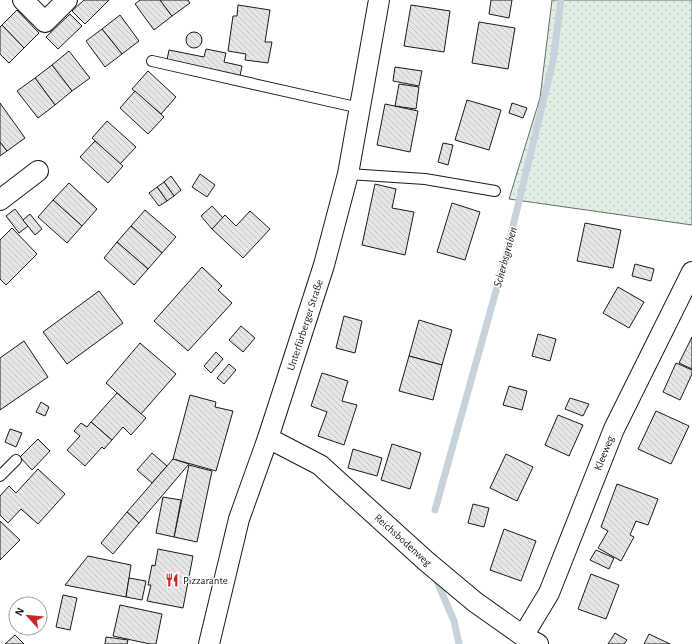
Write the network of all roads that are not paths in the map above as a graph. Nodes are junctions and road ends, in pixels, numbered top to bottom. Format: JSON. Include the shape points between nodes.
{"nodes":[{"id":1,"x":23,"y":0,"type":"edge"},
{"id":2,"x":67,"y":0,"type":"edge"},
{"id":3,"x":379,"y":0,"type":"edge"},
{"id":4,"x":152,"y":62,"type":"dead end"},
{"id":5,"x":360,"y":108,"type":"junction"},
{"id":6,"x":38,"y":171,"type":"dead end"},
{"id":7,"x":348,"y":174,"type":"junction"},
{"id":8,"x":495,"y":191,"type":"dead end"},
{"id":9,"x":0,"y":200,"type":"edge"},
{"id":10,"x":692,"y":272,"type":"edge"},
{"id":11,"x":268,"y":438,"type":"junction"},
{"id":12,"x":16,"y":460,"type":"dead end"},
{"id":13,"x":0,"y":476,"type":"edge"},
{"id":14,"x":531,"y":640,"type":"edge"},
{"id":15,"x":209,"y":644,"type":"edge"}],
"edges":[{"from":1,"to":2,"type":"street","via":[[45,22]]},
{"from":3,"to":5,"type":"street","name":"Unterfürberger Straße"},
{"from":4,"to":5,"type":"lane"},
{"from":5,"to":7,"type":"street","name":"Unterfürberger Straße"},
{"from":6,"to":9,"type":"street"},
{"from":7,"to":8,"type":"lane","via":[[425,179]]},
{"from":7,"to":11,"type":"street","name":"Unterfürberger Straße","via":[[324,265]]},
{"from":10,"to":14,"type":"street","name":"Kleeweg","via":[[614,429]]},
{"from":11,"to":14,"type":"street","name":"Reichsbodenweg","via":[[320,465],[475,602]]},
{"from":11,"to":15,"type":"street","name":"Unterfürberger Straße","via":[[239,518]]},
{"from":12,"to":13,"type":"lane"}]}
